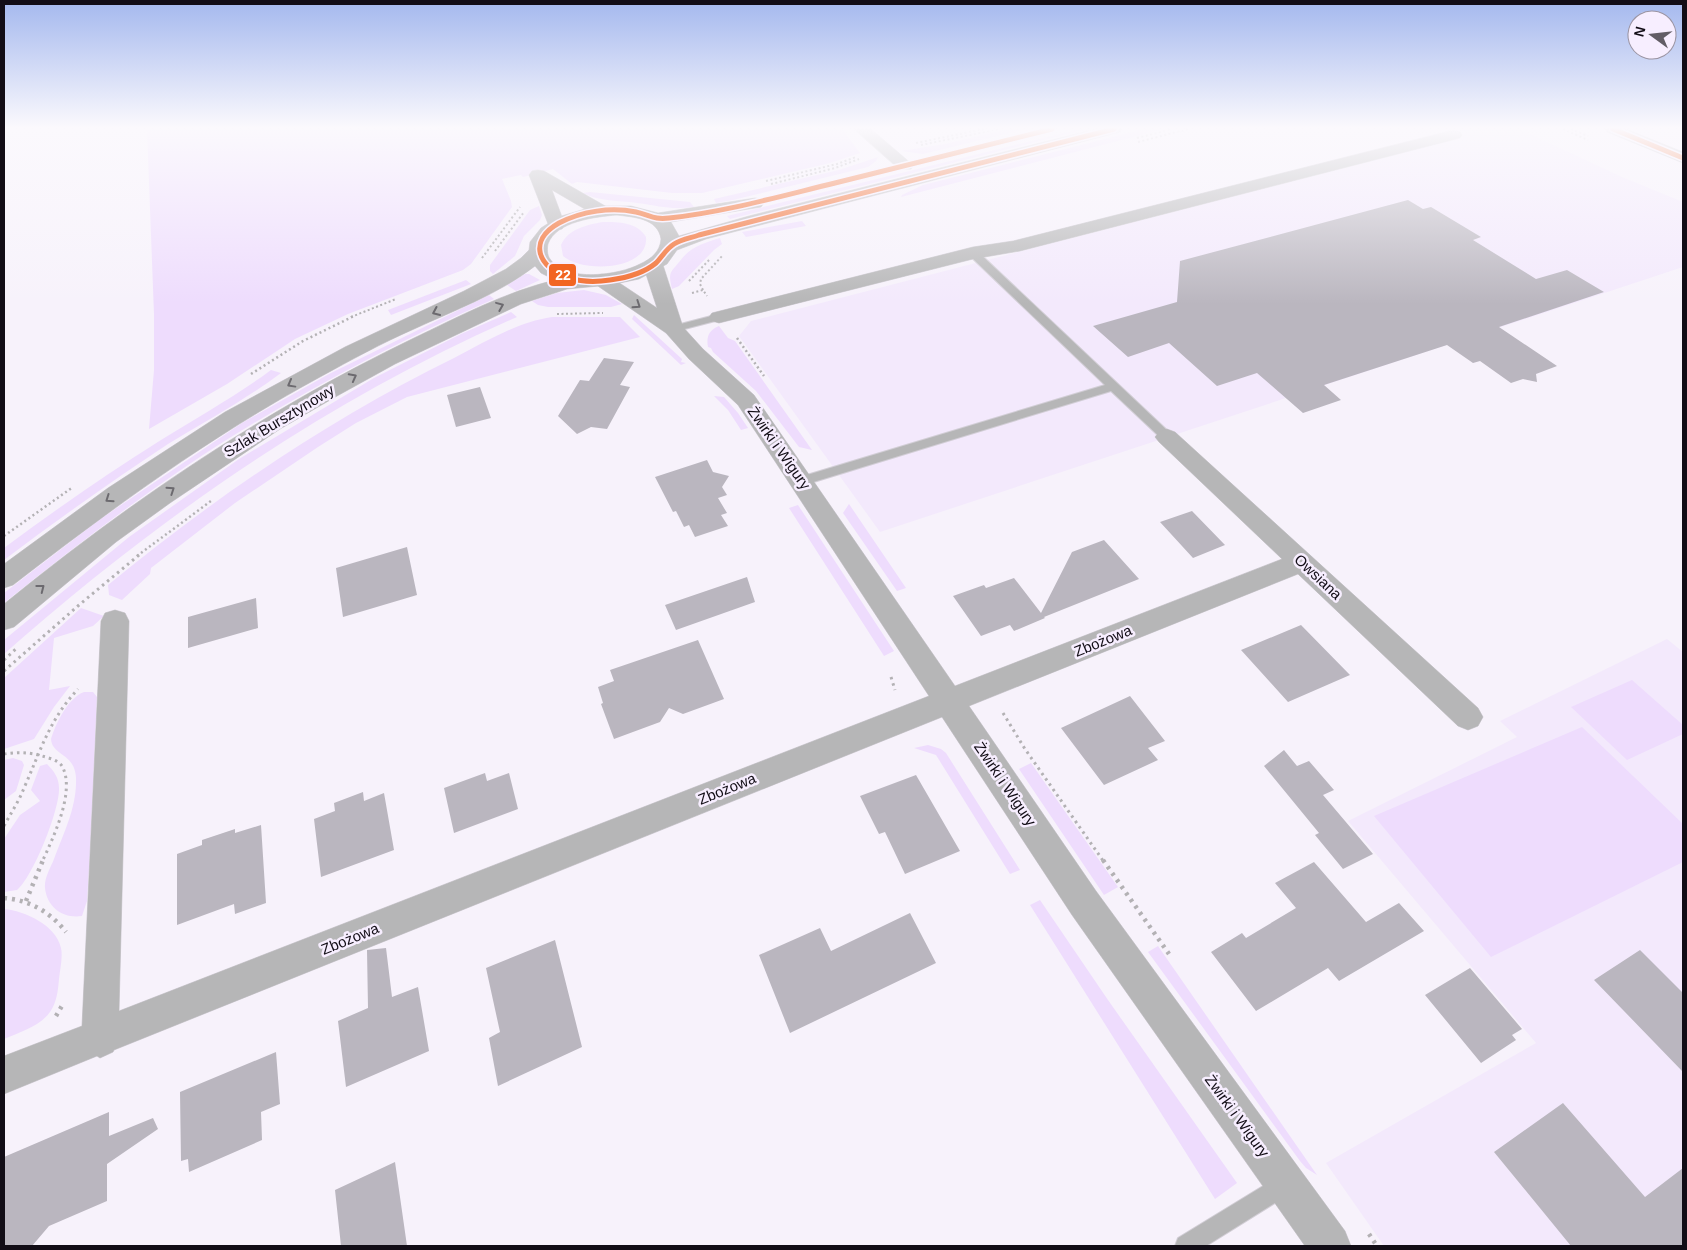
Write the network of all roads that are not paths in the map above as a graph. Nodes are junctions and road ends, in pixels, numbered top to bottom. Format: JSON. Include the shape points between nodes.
{"nodes":[{"id":1,"x":542,"y":187,"type":"edge"},
{"id":2,"x":560,"y":187,"type":"edge"},
{"id":3,"x":815,"y":187,"type":"edge"},
{"id":4,"x":884,"y":187,"type":"edge"},
{"id":5,"x":1246,"y":187,"type":"edge"},
{"id":6,"x":601,"y":211,"type":"junction"},
{"id":7,"x":655,"y":219,"type":"junction"},
{"id":8,"x":556,"y":225,"type":"junction"},
{"id":9,"x":670,"y":246,"type":"junction"},
{"id":10,"x":537,"y":252,"type":"junction"},
{"id":11,"x":973,"y":252,"type":"junction"},
{"id":12,"x":653,"y":265,"type":"junction"},
{"id":13,"x":594,"y":280,"type":"junction"},
{"id":14,"x":719,"y":317,"type":"joint"},
{"id":15,"x":673,"y":329,"type":"junction"},
{"id":16,"x":1113,"y":386,"type":"junction"},
{"id":17,"x":1167,"y":436,"type":"joint"},
{"id":18,"x":802,"y":481,"type":"junction"},
{"id":19,"x":1302,"y":562,"type":"junction"},
{"id":20,"x":4,"y":578,"type":"edge"},
{"id":21,"x":4,"y":619,"type":"edge"},
{"id":22,"x":115,"y":621,"type":"dead end"},
{"id":23,"x":950,"y":701,"type":"junction"},
{"id":24,"x":1468,"y":718,"type":"dead end"},
{"id":25,"x":100,"y":1038,"type":"junction"},
{"id":26,"x":4,"y":1075,"type":"edge"},
{"id":27,"x":1286,"y":1183,"type":"junction"},
{"id":28,"x":1186,"y":1246,"type":"edge"},
{"id":29,"x":1330,"y":1246,"type":"edge"}],
"edges":[{"from":1,"to":8,"type":"street"},
{"from":2,"to":6,"type":"street"},
{"from":3,"to":7,"type":"street","via":[[732,208]]},
{"from":4,"to":9,"type":"street","via":[[755,220]]},
{"from":5,"to":11,"type":"street","via":[[1014,247]]},
{"from":6,"to":7,"type":"street","via":[[631,211]]},
{"from":6,"to":8,"type":"street"},
{"from":7,"to":9,"type":"street","via":[[668,231]]},
{"from":8,"to":10,"type":"street","name":"Szlak Bursztynowy","via":[[539,242]]},
{"from":9,"to":12,"type":"street"},
{"from":10,"to":13,"type":"street","via":[[546,268],[557,274]]},
{"from":10,"to":20,"type":"street","name":"Szlak Bursztynowy","one_way":true,"via":[[526,264],[486,287],[320,368],[232,418],[122,490]]},
{"from":11,"to":14,"type":"street"},
{"from":11,"to":16,"type":"lane"},
{"from":12,"to":13,"type":"street","name":"Szlak Bursztynowy","via":[[630,275]]},
{"from":12,"to":15,"type":"street","name":"Żwirki i Wigury"},
{"from":13,"to":15,"type":"street","name":"Żwirki i Wigury","one_way":true},
{"from":21,"to":13,"type":"street","name":"Szlak Bursztynowy","one_way":true,"via":[[158,499],[298,408],[373,366],[482,313],[559,284]]},
{"from":14,"to":15,"type":"lane"},
{"from":15,"to":18,"type":"street","name":"Żwirki i Wigury","via":[[746,400]]},
{"from":16,"to":17,"type":"lane"},
{"from":16,"to":18,"type":"lane"},
{"from":17,"to":19,"type":"street","name":"Owsiana"},
{"from":18,"to":23,"type":"street","name":"Żwirki i Wigury"},
{"from":19,"to":23,"type":"street","name":"Zbożowa"},
{"from":19,"to":24,"type":"street","name":"Owsiana"},
{"from":22,"to":25,"type":"street"},
{"from":23,"to":25,"type":"street","name":"Zbożowa"},
{"from":23,"to":27,"type":"street","name":"Żwirki i Wigury","via":[[1089,911]]},
{"from":25,"to":26,"type":"street","name":"Zbożowa"},
{"from":27,"to":28,"type":"lane"},
{"from":27,"to":29,"type":"street","name":"Żwirki i Wigury"}]}
